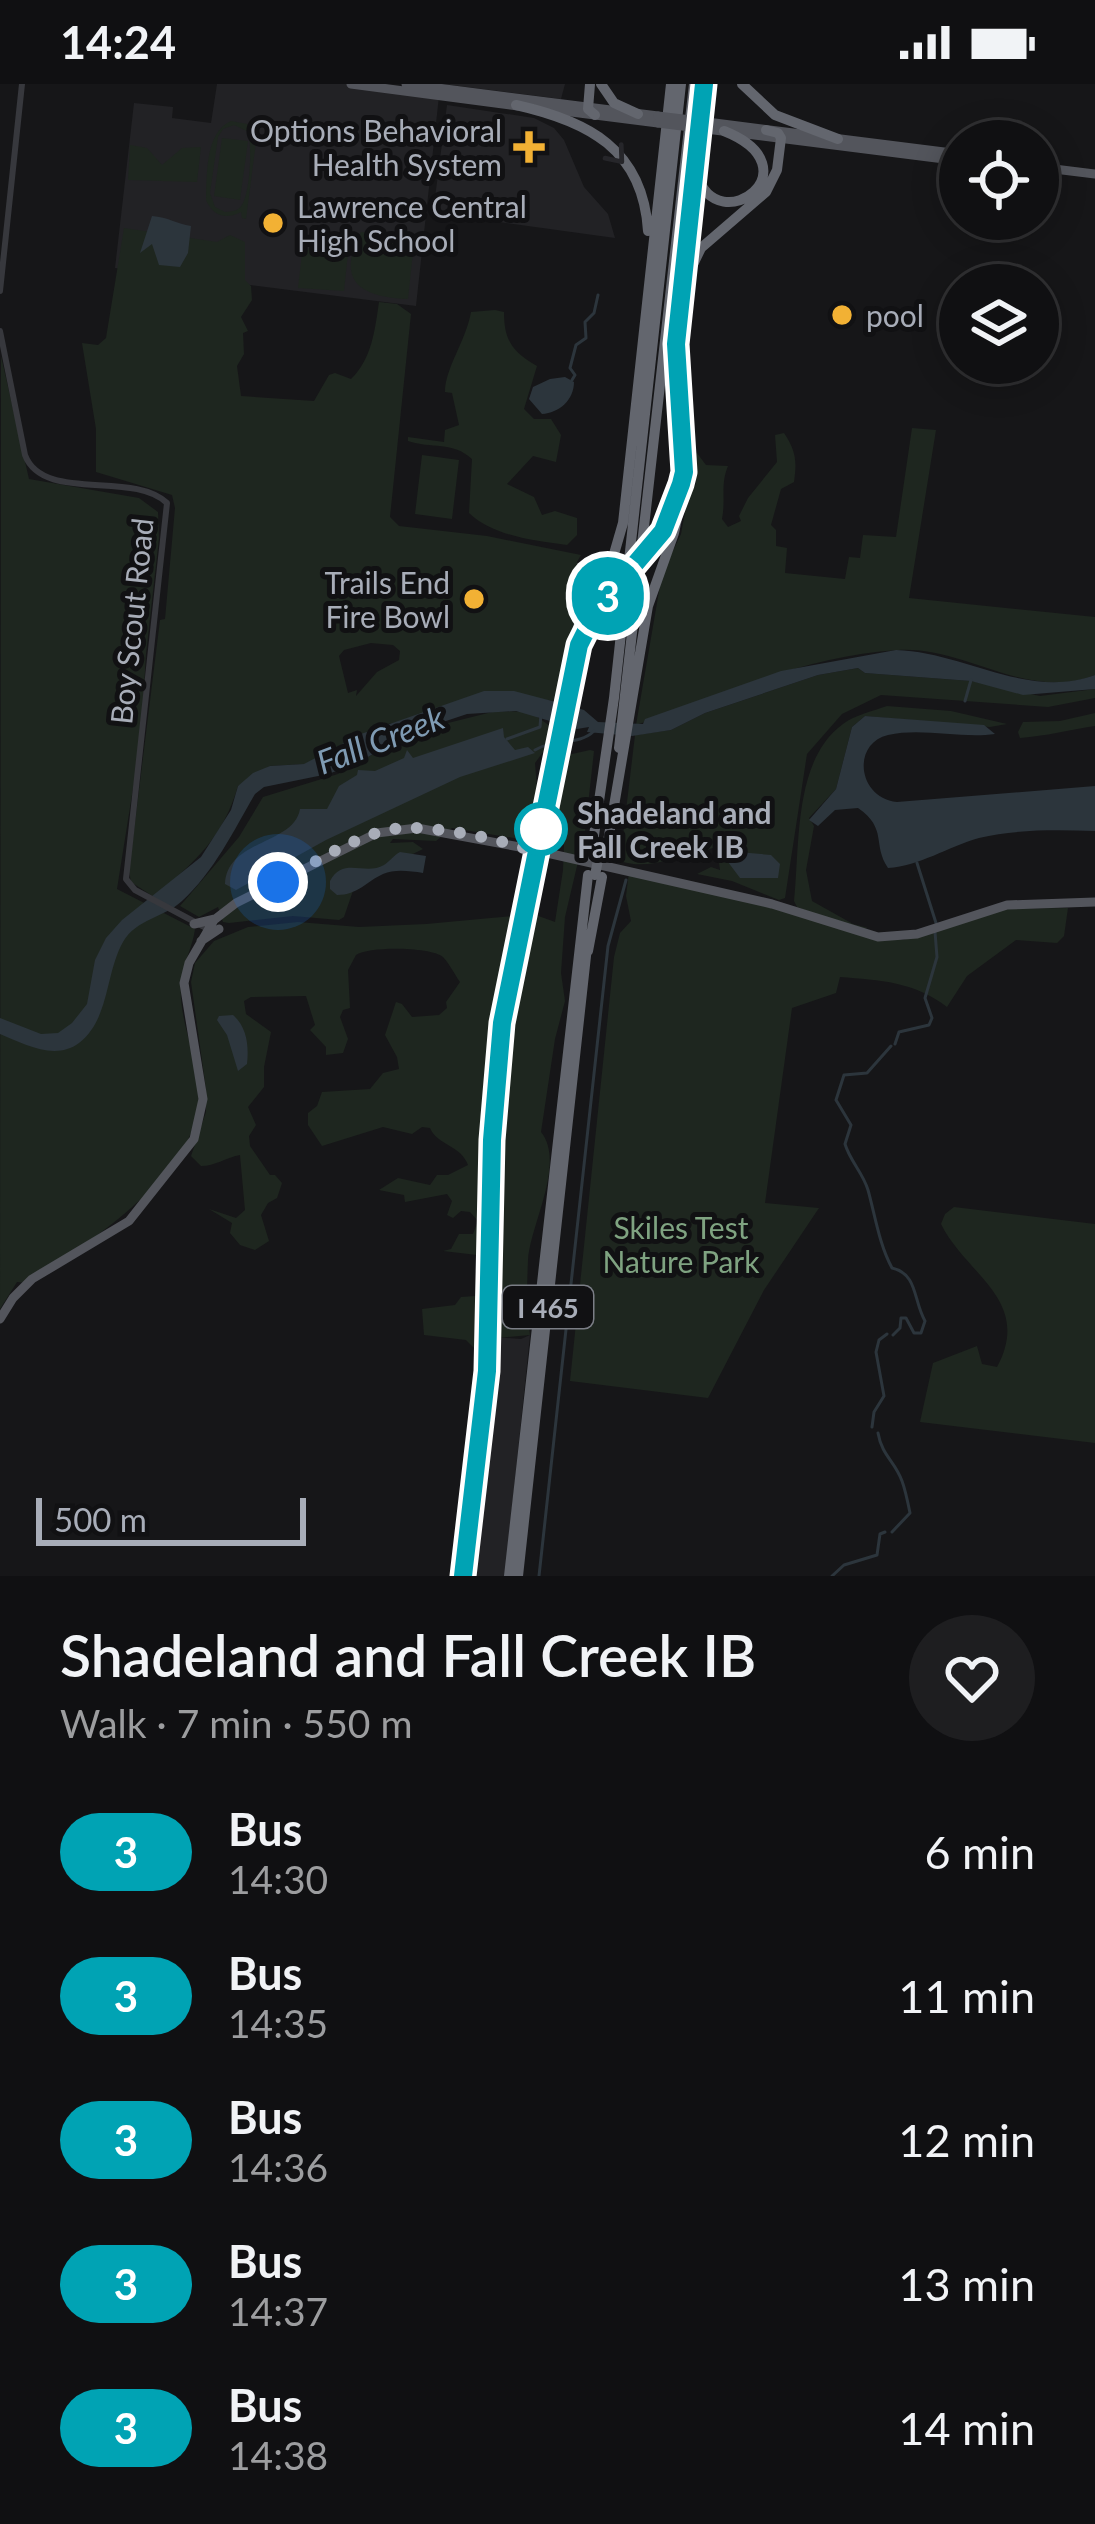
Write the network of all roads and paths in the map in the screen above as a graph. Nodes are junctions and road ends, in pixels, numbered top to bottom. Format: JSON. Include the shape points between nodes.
{"nodes":[{"id":1,"x":22,"y":84,"type":"edge"},
{"id":2,"x":351,"y":84,"type":"edge"},
{"id":3,"x":406,"y":84,"type":"edge"},
{"id":4,"x":669,"y":84,"type":"edge"},
{"id":5,"x":681,"y":84,"type":"edge"},
{"id":6,"x":694,"y":84,"type":"edge"},
{"id":7,"x":704,"y":84,"type":"edge"},
{"id":8,"x":742,"y":84,"type":"edge"},
{"id":9,"x":594,"y":86,"type":"edge"},
{"id":10,"x":516,"y":105,"type":"junction"},
{"id":11,"x":586,"y":109,"type":"junction"},
{"id":12,"x":638,"y":114,"type":"junction"},
{"id":13,"x":658,"y":119,"type":"junction"},
{"id":14,"x":706,"y":126,"type":"junction"},
{"id":15,"x":766,"y":130,"type":"junction"},
{"id":16,"x":724,"y":131,"type":"junction"},
{"id":17,"x":781,"y":138,"type":"junction"},
{"id":18,"x":838,"y":139,"type":"junction"},
{"id":19,"x":696,"y":153,"type":"junction"},
{"id":20,"x":939,"y":155,"type":"edge"},
{"id":21,"x":939,"y":156,"type":"edge"},
{"id":22,"x":1059,"y":170,"type":"edge"},
{"id":23,"x":1095,"y":174,"type":"edge"},
{"id":24,"x":0,"y":291,"type":"edge"},
{"id":25,"x":646,"y":301,"type":"junction"},
{"id":26,"x":679,"y":317,"type":"junction"},
{"id":27,"x":0,"y":331,"type":"edge"},
{"id":28,"x":684,"y":472,"type":"junction"},
{"id":29,"x":571,"y":673,"type":"junction"},
{"id":30,"x":625,"y":697,"type":"junction"},
{"id":31,"x":616,"y":762,"type":"junction"},
{"id":32,"x":536,"y":852,"type":"junction"},
{"id":33,"x":599,"y":853,"type":"junction"},
{"id":34,"x":595,"y":876,"type":"junction"},
{"id":35,"x":1095,"y":902,"type":"edge"},
{"id":36,"x":203,"y":924,"type":"junction"},
{"id":37,"x":202,"y":940,"type":"junction"},
{"id":38,"x":0,"y":1319,"type":"edge"},
{"id":39,"x":463,"y":1576,"type":"edge"},
{"id":40,"x":508,"y":1576,"type":"edge"},
{"id":41,"x":518,"y":1576,"type":"edge"}],
"edges":[{"from":1,"to":24,"type":"street"},
{"from":2,"to":10,"type":"main road"},
{"from":3,"to":11,"type":"main road"},
{"from":4,"to":25,"type":"highway"},
{"from":5,"to":30,"type":"highway","number":"I 465"},
{"from":6,"to":30,"type":"highway","number":"I 465"},
{"from":7,"to":19,"type":"highway"},
{"from":8,"to":18,"type":"highway","via":[[775,115]]},
{"from":9,"to":11,"type":"highway"},
{"from":9,"to":12,"type":"highway"},
{"from":10,"to":11,"type":"main road"},
{"from":10,"to":25,"type":"highway","one_way":true,"via":[[583,125],[629,168],[647,217]]},
{"from":11,"to":12,"type":"main road"},
{"from":11,"to":13,"type":"main road"},
{"from":12,"to":13,"type":"main road"},
{"from":13,"to":14,"type":"main road","bridge":true},
{"from":14,"to":15,"type":"main road"},
{"from":14,"to":16,"type":"main road"},
{"from":15,"to":17,"type":"highway"},
{"from":15,"to":18,"type":"main road"},
{"from":16,"to":17,"type":"main road"},
{"from":16,"to":19,"type":"highway","via":[[760,155],[763,176],[750,196],[727,202],[708,195]]},
{"from":17,"to":21,"type":"main road"},
{"from":17,"to":26,"type":"highway","via":[[766,192],[693,259]]},
{"from":18,"to":20,"type":"main road"},
{"from":19,"to":26,"type":"highway"},
{"from":22,"to":23,"type":"main road"},
{"from":25,"to":29,"type":"highway","via":[[624,516],[577,630]]},
{"from":26,"to":28,"type":"highway"},
{"from":27,"to":36,"type":"street","name":"Boy Scout Road","via":[[33,470],[146,491],[168,506],[126,872],[132,887]]},
{"from":28,"to":29,"type":"highway","bridge":true,"via":[[672,514],[601,604]]},
{"from":28,"to":30,"type":"highway"},
{"from":29,"to":32,"type":"main road"},
{"from":30,"to":31,"type":"highway"},
{"from":30,"to":31,"type":"highway","number":"I 465"},
{"from":30,"to":31,"type":"highway","number":"I 465"},
{"from":31,"to":33,"type":"highway","number":"I 465"},
{"from":31,"to":33,"type":"highway","via":[[619,785]]},
{"from":32,"to":35,"type":"main road","via":[[772,904],[878,937],[1012,904]]},
{"from":32,"to":36,"type":"main road","via":[[393,829]]},
{"from":32,"to":39,"type":"main road","via":[[502,1023],[487,1371]]},
{"from":33,"to":34,"type":"highway","number":"I 465","bridge":true},
{"from":34,"to":40,"type":"highway","number":"I 465"},
{"from":34,"to":41,"type":"highway","number":"I 465"},
{"from":36,"to":37,"type":"main road"},
{"from":36,"to":37,"type":"main road"},
{"from":37,"to":38,"type":"main road","via":[[184,982],[203,1099],[195,1136],[128,1222],[32,1279]]}]}
